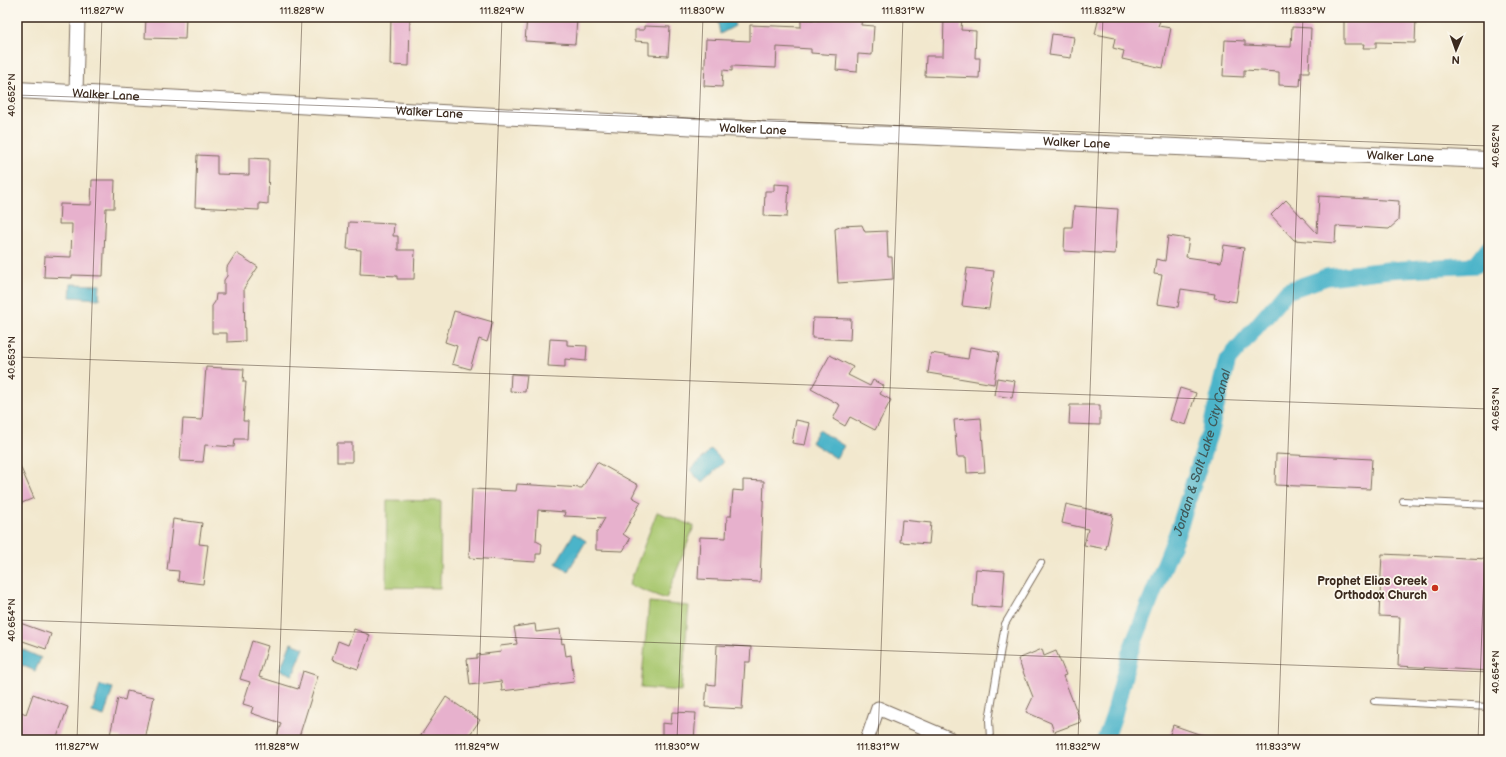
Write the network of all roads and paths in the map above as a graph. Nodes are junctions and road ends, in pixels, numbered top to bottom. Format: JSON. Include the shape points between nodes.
{"nodes":[{"id":1,"x":78,"y":17,"type":"edge"},
{"id":2,"x":17,"y":90,"type":"edge"},
{"id":3,"x":76,"y":92,"type":"junction"},
{"id":4,"x":1489,"y":160,"type":"edge"},
{"id":5,"x":1403,"y":501,"type":"dead end"},
{"id":6,"x":1489,"y":505,"type":"edge"},
{"id":7,"x":1041,"y":563,"type":"dead end"},
{"id":8,"x":1374,"y":701,"type":"dead end"},
{"id":9,"x":1489,"y":707,"type":"edge"},
{"id":10,"x":867,"y":740,"type":"edge"},
{"id":11,"x":953,"y":740,"type":"edge"},
{"id":12,"x":990,"y":740,"type":"edge"}],
"edges":[{"from":1,"to":3,"type":"street"},
{"from":2,"to":3,"type":"street","name":"Walker Lane"},
{"from":3,"to":4,"type":"street","name":"Walker Lane","via":[[708,127]]},
{"from":5,"to":6,"type":"lane"},
{"from":7,"to":12,"type":"lane","via":[[1005,624],[989,720]]},
{"from":8,"to":9,"type":"lane"},
{"from":10,"to":11,"type":"street","via":[[878,708]]}]}
